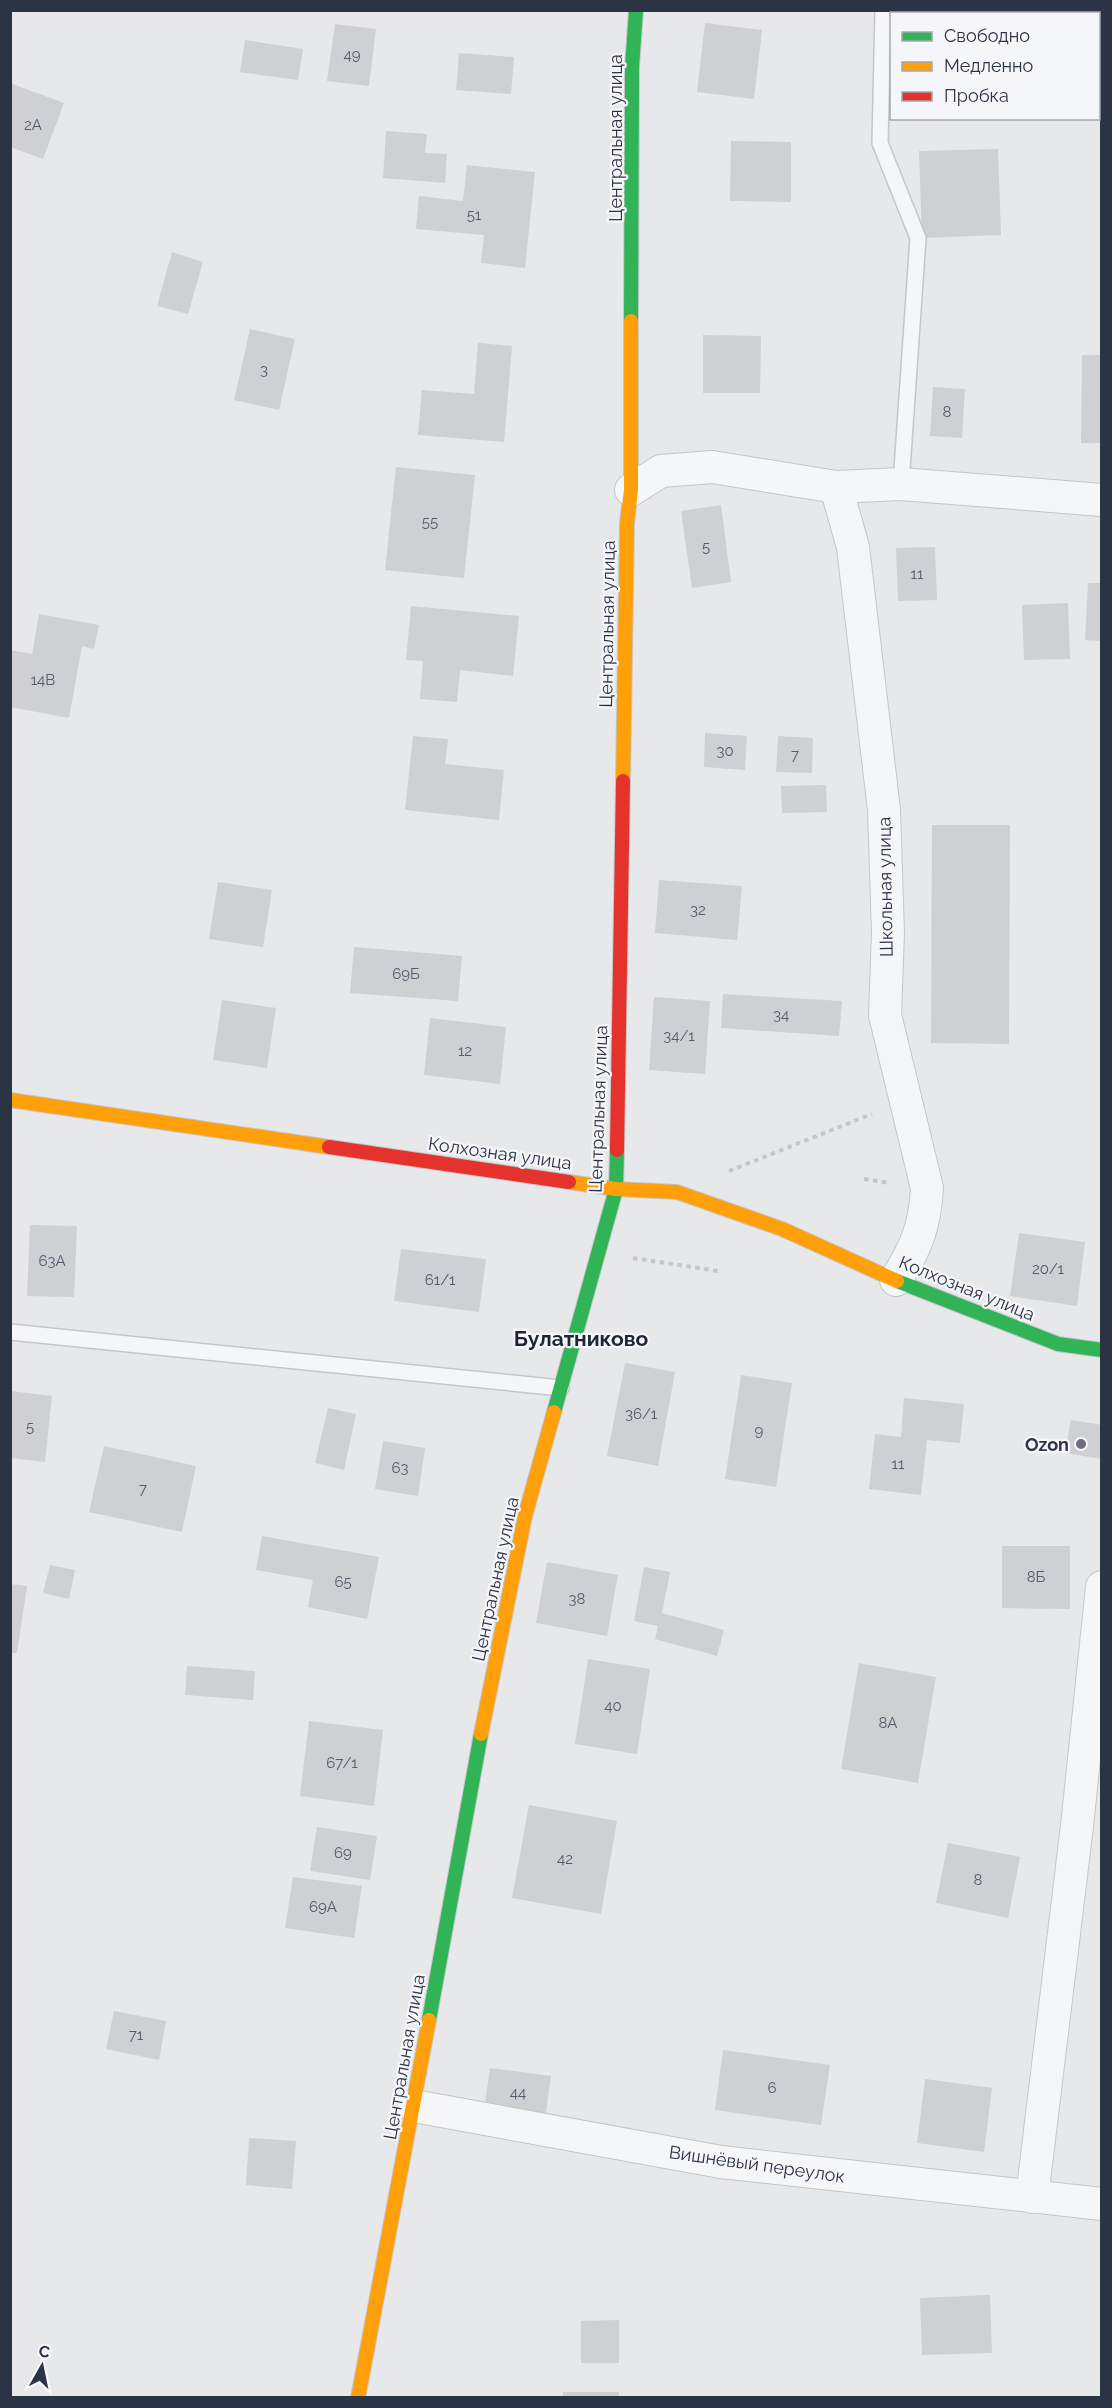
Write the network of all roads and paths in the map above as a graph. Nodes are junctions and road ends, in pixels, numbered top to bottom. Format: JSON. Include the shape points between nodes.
{"nodes":[{"id":1,"x":636,"y":10,"type":"edge"},
{"id":2,"x":883,"y":10,"type":"edge"},
{"id":3,"x":901,"y":484,"type":"junction"},
{"id":4,"x":836,"y":487,"type":"junction"},
{"id":5,"x":631,"y":490,"type":"junction"},
{"id":6,"x":1101,"y":500,"type":"edge"},
{"id":7,"x":10,"y":1100,"type":"edge"},
{"id":8,"x":906,"y":1101,"type":"junction"},
{"id":9,"x":616,"y":1189,"type":"junction"},
{"id":10,"x":677,"y":1192,"type":"junction"},
{"id":11,"x":599,"y":1253,"type":"junction"},
{"id":12,"x":718,"y":1271,"type":"dead end"},
{"id":13,"x":896,"y":1280,"type":"junction"},
{"id":14,"x":10,"y":1332,"type":"edge"},
{"id":15,"x":1101,"y":1350,"type":"edge"},
{"id":16,"x":561,"y":1388,"type":"junction"},
{"id":17,"x":1101,"y":1587,"type":"edge"},
{"id":18,"x":414,"y":2106,"type":"junction"},
{"id":19,"x":1032,"y":2197,"type":"junction"},
{"id":20,"x":1101,"y":2204,"type":"edge"},
{"id":21,"x":358,"y":2397,"type":"edge"}],
"edges":[{"from":1,"to":5,"type":"street","name":"Центральная улица","via":[[632,67]]},
{"from":2,"to":3,"type":"lane","via":[[880,143],[918,238]]},
{"from":3,"to":4,"type":"street"},
{"from":3,"to":6,"type":"street"},
{"from":4,"to":5,"type":"street","via":[[712,467],[661,471]]},
{"from":4,"to":8,"type":"street","name":"Школьная улица","via":[[853,547],[884,810],[888,933],[885,1015]]},
{"from":5,"to":9,"type":"street","name":"Центральная улица","via":[[627,523]]},
{"from":7,"to":9,"type":"street","name":"Колхозная улица"},
{"from":8,"to":10,"type":"path"},
{"from":8,"to":13,"type":"street","name":"Школьная улица","via":[[927,1188],[926,1217],[917,1244]]},
{"from":9,"to":10,"type":"street","name":"Колхозная улица"},
{"from":9,"to":11,"type":"street","name":"Центральная улица"},
{"from":10,"to":13,"type":"street","name":"Колхозная улица","via":[[782,1229]]},
{"from":11,"to":12,"type":"path"},
{"from":11,"to":16,"type":"street","name":"Центральная улица"},
{"from":13,"to":15,"type":"street","name":"Колхозная улица","via":[[1058,1344]]},
{"from":14,"to":16,"type":"lane"},
{"from":16,"to":18,"type":"street","name":"Центральная улица","via":[[525,1516],[466,1810]]},
{"from":17,"to":19,"type":"street","via":[[1077,1826]]},
{"from":18,"to":19,"type":"street","name":"Вишнёвый переулок","via":[[721,2162]]},
{"from":18,"to":21,"type":"street","name":"Центральная улица"},
{"from":19,"to":20,"type":"street","name":"Вишнёвый переулок"}]}
